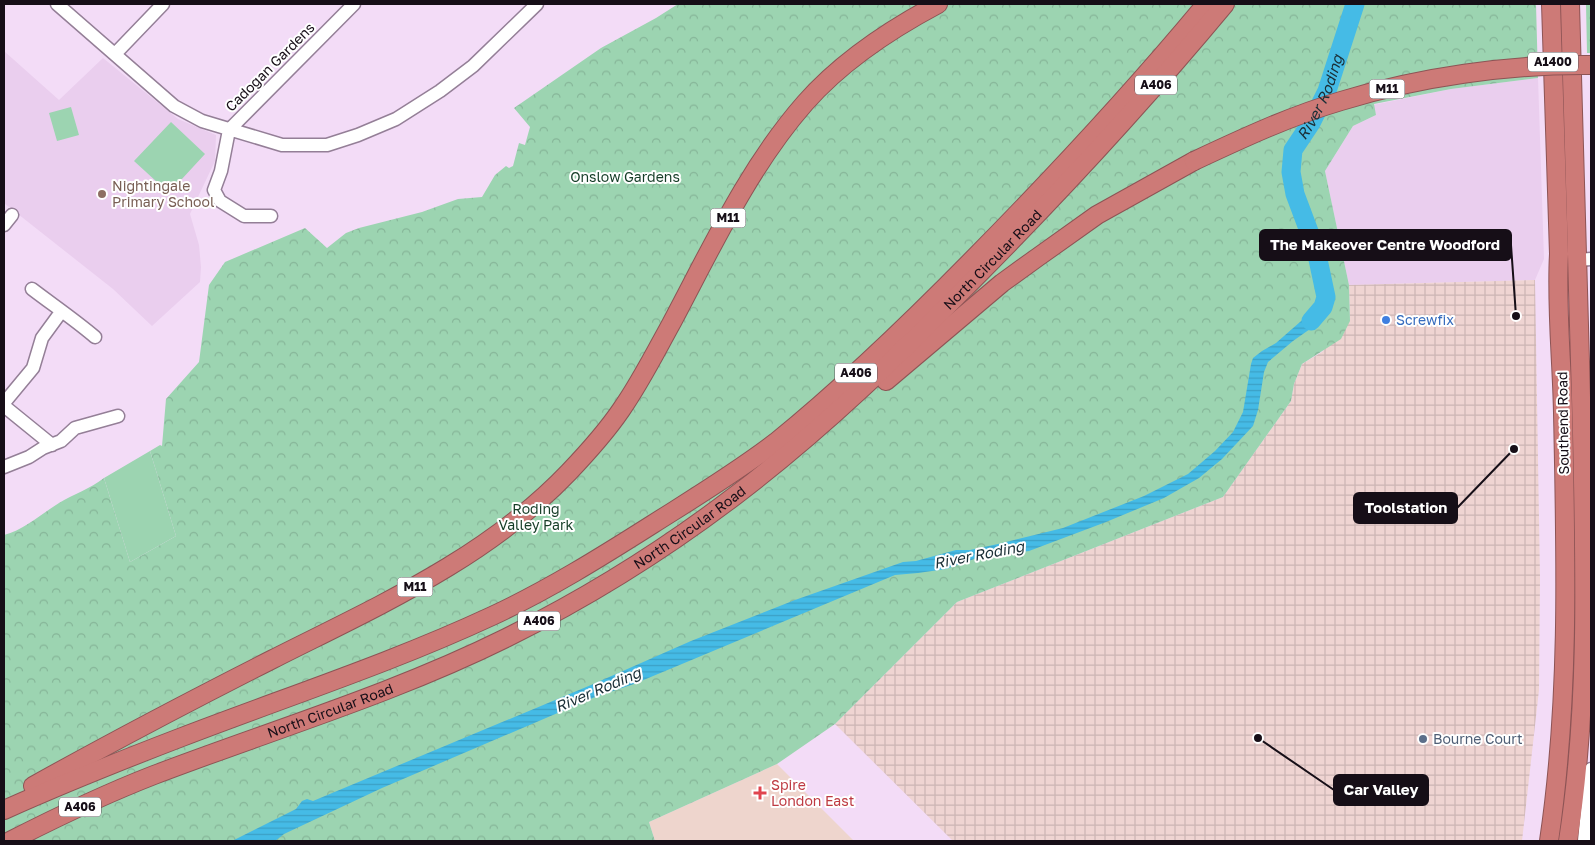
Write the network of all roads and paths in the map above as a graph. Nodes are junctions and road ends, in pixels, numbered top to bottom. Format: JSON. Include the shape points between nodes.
{"nodes":[{"id":1,"x":57,"y":4,"type":"edge"},
{"id":2,"x":163,"y":4,"type":"edge"},
{"id":3,"x":354,"y":4,"type":"edge"},
{"id":4,"x":537,"y":4,"type":"edge"},
{"id":5,"x":938,"y":4,"type":"edge"},
{"id":6,"x":1206,"y":4,"type":"edge"},
{"id":7,"x":1225,"y":4,"type":"edge"},
{"id":8,"x":1551,"y":4,"type":"edge"},
{"id":9,"x":1570,"y":4,"type":"edge"},
{"id":10,"x":115,"y":54,"type":"junction"},
{"id":11,"x":1591,"y":65,"type":"edge"},
{"id":12,"x":229,"y":130,"type":"junction"},
{"id":13,"x":271,"y":216,"type":"dead end"},
{"id":14,"x":1584,"y":260,"type":"edge"},
{"id":15,"x":32,"y":289,"type":"dead end"},
{"id":16,"x":61,"y":312,"type":"junction"},
{"id":17,"x":95,"y":337,"type":"dead end"},
{"id":18,"x":4,"y":405,"type":"edge"},
{"id":19,"x":118,"y":416,"type":"dead end"},
{"id":20,"x":829,"y":418,"type":"junction"},
{"id":21,"x":52,"y":445,"type":"junction"},
{"id":22,"x":4,"y":468,"type":"edge"},
{"id":23,"x":1587,"y":509,"type":"edge"},
{"id":24,"x":1591,"y":769,"type":"edge"},
{"id":25,"x":4,"y":802,"type":"edge"},
{"id":26,"x":4,"y":810,"type":"edge"},
{"id":27,"x":10,"y":841,"type":"edge"},
{"id":28,"x":1549,"y":841,"type":"edge"},
{"id":29,"x":1568,"y":841,"type":"edge"},
{"id":30,"x":1584,"y":841,"type":"edge"}],
"edges":[{"from":1,"to":10,"type":"street"},
{"from":2,"to":10,"type":"street"},
{"from":3,"to":12,"type":"street","name":"Cadogan Gardens"},
{"from":4,"to":12,"type":"street","via":[[473,66],[388,123],[327,145],[282,145]]},
{"from":5,"to":25,"type":"highway","number":"M11","via":[[865,48],[805,103],[767,153],[724,224],[621,410],[580,460],[534,506],[469,555],[428,580],[172,710]]},
{"from":6,"to":26,"type":"highway","name":"North Circular Road","number":"A406","via":[[1074,154],[863,366],[772,444],[685,504],[623,543],[496,614],[428,645],[183,736]]},
{"from":7,"to":20,"type":"highway","name":"North Circular Road","number":"A406","via":[[1043,208],[952,301]]},
{"from":8,"to":28,"type":"highway","name":"Southend Road","number":"A1400","via":[[1566,588],[1561,733]]},
{"from":9,"to":14,"type":"highway","name":"Southend Road","number":"A1400"},
{"from":10,"to":12,"type":"street","via":[[174,106],[202,121]]},
{"from":11,"to":20,"type":"highway","number":"M11","bridge":true,"via":[[1486,72],[1388,88],[1294,118],[1194,161],[1097,215],[1002,283],[873,392]]},
{"from":12,"to":13,"type":"street","via":[[214,190],[220,201],[244,216]]},
{"from":14,"to":23,"type":"highway","name":"Southend Road","number":"A1400"},
{"from":15,"to":16,"type":"street"},
{"from":16,"to":17,"type":"street","via":[[71,316]]},
{"from":16,"to":18,"type":"street","via":[[42,338],[33,368]]},
{"from":18,"to":21,"type":"street"},
{"from":19,"to":21,"type":"street","via":[[75,428]]},
{"from":20,"to":27,"type":"highway","name":"North Circular Road","number":"A406","via":[[784,458],[687,531],[628,570],[531,626],[423,676],[95,800]]},
{"from":21,"to":22,"type":"street"},
{"from":23,"to":29,"type":"highway","name":"Southend Road","number":"A1400","via":[[1580,734]]},
{"from":24,"to":30,"type":"street"}]}
